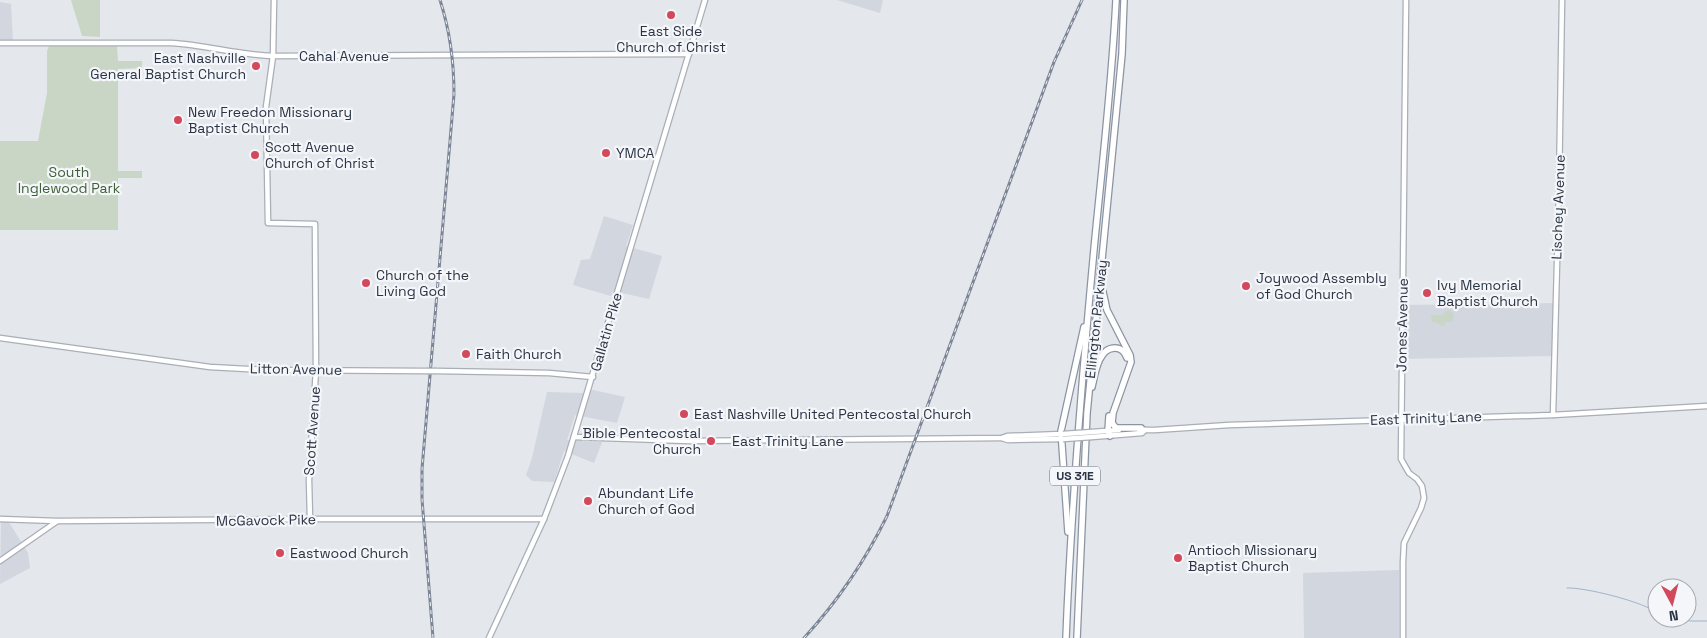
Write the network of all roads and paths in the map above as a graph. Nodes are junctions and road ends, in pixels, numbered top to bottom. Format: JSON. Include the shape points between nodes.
{"nodes":[{"id":1,"x":274,"y":0,"type":"edge"},
{"id":2,"x":705,"y":0,"type":"edge"},
{"id":3,"x":1116,"y":0,"type":"edge"},
{"id":4,"x":1124,"y":0,"type":"edge"},
{"id":5,"x":1406,"y":0,"type":"edge"},
{"id":6,"x":1562,"y":0,"type":"edge"},
{"id":7,"x":0,"y":43,"type":"edge"},
{"id":8,"x":688,"y":54,"type":"junction"},
{"id":9,"x":274,"y":56,"type":"junction"},
{"id":10,"x":1100,"y":275,"type":"junction"},
{"id":11,"x":1088,"y":314,"type":"junction"},
{"id":12,"x":0,"y":338,"type":"edge"},
{"id":13,"x":316,"y":370,"type":"junction"},
{"id":14,"x":593,"y":377,"type":"junction"},
{"id":15,"x":1707,"y":406,"type":"edge"},
{"id":16,"x":1087,"y":413,"type":"junction"},
{"id":17,"x":1553,"y":415,"type":"junction"},
{"id":18,"x":1401,"y":419,"type":"junction"},
{"id":19,"x":1112,"y":423,"type":"junction"},
{"id":20,"x":1143,"y":429,"type":"junction"},
{"id":21,"x":1110,"y":432,"type":"junction"},
{"id":22,"x":574,"y":437,"type":"junction"},
{"id":23,"x":1062,"y":437,"type":"junction"},
{"id":24,"x":0,"y":518,"type":"edge"},
{"id":25,"x":310,"y":519,"type":"junction"},
{"id":26,"x":544,"y":519,"type":"junction"},
{"id":27,"x":57,"y":522,"type":"junction"},
{"id":28,"x":1069,"y":557,"type":"junction"},
{"id":29,"x":0,"y":561,"type":"edge"},
{"id":30,"x":489,"y":638,"type":"edge"},
{"id":31,"x":1066,"y":638,"type":"edge"},
{"id":32,"x":1077,"y":638,"type":"edge"},
{"id":33,"x":1403,"y":638,"type":"edge"}],
"edges":[{"from":1,"to":9,"type":"street"},
{"from":2,"to":8,"type":"street","name":"Gallatin Pike"},
{"from":3,"to":11,"type":"highway","name":"Ellington Parkway","number":"US 31E"},
{"from":4,"to":10,"type":"highway","name":"Ellington Parkway","number":"US 31E","via":[[1122,54]]},
{"from":5,"to":18,"type":"street","name":"Jones Avenue"},
{"from":6,"to":17,"type":"street","name":"Lischey Avenue"},
{"from":7,"to":9,"type":"street","name":"Cahal Avenue","via":[[194,44]]},
{"from":8,"to":9,"type":"street","name":"Cahal Avenue"},
{"from":8,"to":14,"type":"street","name":"Gallatin Pike"},
{"from":9,"to":13,"type":"street","name":"Scott Avenue","via":[[266,107],[268,223],[315,224]]},
{"from":10,"to":16,"type":"highway","name":"Ellington Parkway","number":"US 31E"},
{"from":10,"to":19,"type":"highway","via":[[1107,310],[1131,362]]},
{"from":11,"to":23,"type":"highway"},
{"from":11,"to":28,"type":"highway","name":"Ellington Parkway","number":"US 31E"},
{"from":12,"to":13,"type":"street","name":"Litton Avenue","via":[[210,367]]},
{"from":13,"to":14,"type":"street","name":"Litton Avenue","bridge":true},
{"from":13,"to":25,"type":"street","name":"Scott Avenue","via":[[309,480]]},
{"from":14,"to":22,"type":"street","name":"Gallatin Pike"},
{"from":15,"to":17,"type":"street","name":"East Trinity Lane"},
{"from":16,"to":21,"type":"highway","via":[[1103,353],[1119,348],[1128,362],[1109,413]]},
{"from":16,"to":32,"type":"highway","name":"Ellington Parkway","number":"US 31E"},
{"from":17,"to":18,"type":"street","name":"East Trinity Lane"},
{"from":18,"to":20,"type":"street","name":"East Trinity Lane"},
{"from":18,"to":33,"type":"street","name":"Jones Avenue","via":[[1401,459],[1422,486],[1424,498],[1404,543]]},
{"from":19,"to":20,"type":"highway","via":[[1116,428]]},
{"from":19,"to":21,"type":"highway"},
{"from":20,"to":21,"type":"street","name":"East Trinity Lane"},
{"from":21,"to":23,"type":"street","name":"East Trinity Lane","bridge":true},
{"from":22,"to":23,"type":"street","name":"East Trinity Lane","via":[[689,442]]},
{"from":22,"to":26,"type":"street","name":"Gallatin Pike"},
{"from":23,"to":28,"type":"highway"},
{"from":24,"to":27,"type":"street","name":"McGavock Pike"},
{"from":25,"to":26,"type":"street","name":"McGavock Pike"},
{"from":25,"to":27,"type":"street","name":"McGavock Pike"},
{"from":26,"to":30,"type":"street","name":"Gallatin Pike"},
{"from":27,"to":29,"type":"street"},
{"from":28,"to":31,"type":"highway","name":"Ellington Parkway","number":"US 31E"}]}
